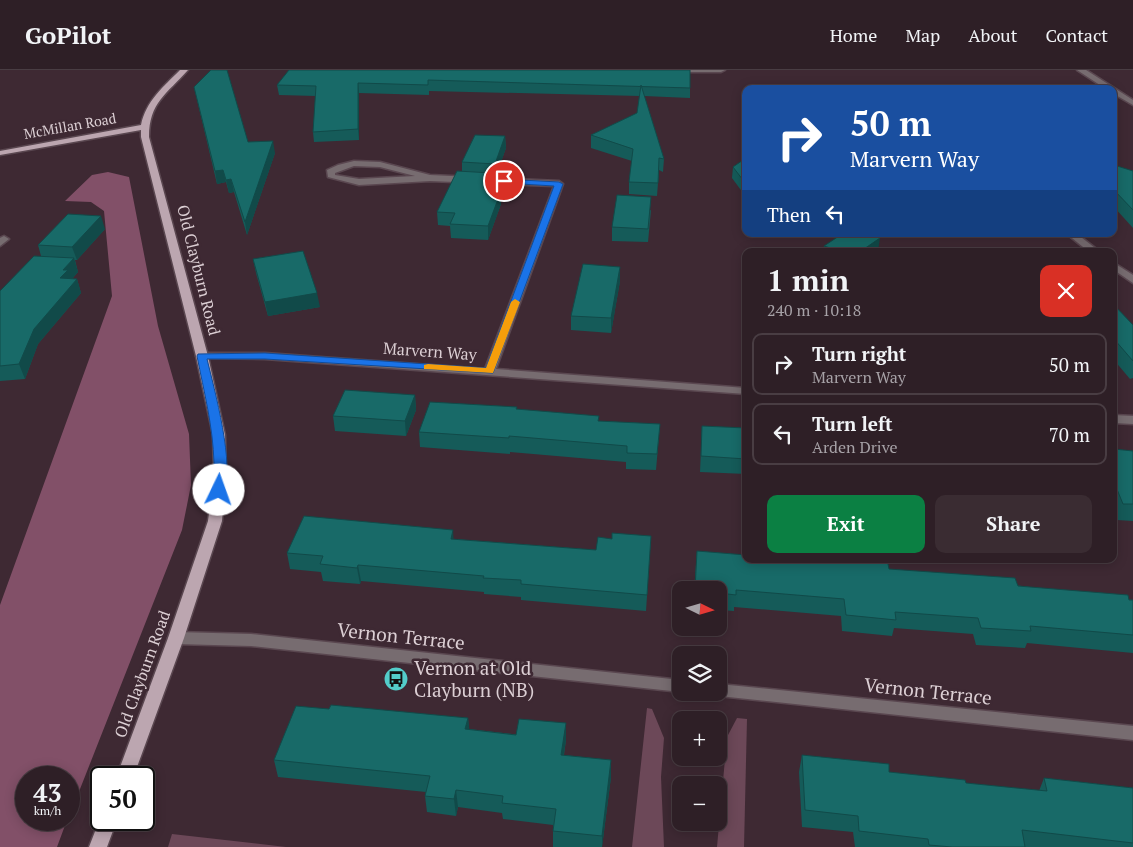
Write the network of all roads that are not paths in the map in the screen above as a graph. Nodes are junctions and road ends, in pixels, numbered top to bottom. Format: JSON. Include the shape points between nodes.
{"nodes":[{"id":1,"x":184,"y":70,"type":"edge"},
{"id":2,"x":671,"y":70,"type":"edge"},
{"id":3,"x":721,"y":70,"type":"edge"},
{"id":4,"x":1081,"y":70,"type":"edge"},
{"id":5,"x":1104,"y":85,"type":"edge"},
{"id":6,"x":1117,"y":93,"type":"edge"},
{"id":7,"x":1133,"y":103,"type":"edge"},
{"id":8,"x":145,"y":126,"type":"junction"},
{"id":9,"x":0,"y":153,"type":"edge"},
{"id":10,"x":430,"y":178,"type":"junction"},
{"id":11,"x":1075,"y":237,"type":"edge"},
{"id":12,"x":1090,"y":248,"type":"edge"},
{"id":13,"x":1117,"y":268,"type":"edge"},
{"id":14,"x":1133,"y":280,"type":"edge"},
{"id":15,"x":202,"y":356,"type":"junction"},
{"id":16,"x":490,"y":371,"type":"junction"},
{"id":17,"x":742,"y":391,"type":"edge"},
{"id":18,"x":1117,"y":418,"type":"edge"},
{"id":19,"x":1133,"y":420,"type":"edge"},
{"id":20,"x":176,"y":638,"type":"junction"},
{"id":21,"x":672,"y":685,"type":"edge"},
{"id":22,"x":727,"y":691,"type":"edge"},
{"id":23,"x":1133,"y":733,"type":"edge"},
{"id":24,"x":128,"y":766,"type":"edge"},
{"id":25,"x":104,"y":831,"type":"edge"},
{"id":26,"x":98,"y":847,"type":"edge"}],
"edges":[{"from":1,"to":8,"type":"main road","name":"Old Clayburn Road","via":[[151,103]]},
{"from":2,"to":3,"type":"street"},
{"from":4,"to":5,"type":"street"},
{"from":6,"to":7,"type":"street"},
{"from":8,"to":9,"type":"main road","name":"McMillan Road"},
{"from":8,"to":15,"type":"main road","name":"Old Clayburn Road","via":[[145,137]]},
{"from":10,"to":10,"type":"street","via":[[370,164],[340,166],[330,172],[332,177],[359,182]]},
{"from":10,"to":16,"type":"street","via":[[559,184]]},
{"from":11,"to":12,"type":"street"},
{"from":13,"to":14,"type":"street"},
{"from":15,"to":16,"type":"street","name":"Marvern Way","via":[[265,356]]},
{"from":15,"to":20,"type":"main road","name":"Old Clayburn Road","via":[[219,435],[220,475],[215,521]]},
{"from":16,"to":17,"type":"street","name":"Marvern Way"},
{"from":18,"to":19,"type":"street"},
{"from":20,"to":21,"type":"street","name":"Vernon Terrace","via":[[251,640]]},
{"from":20,"to":24,"type":"main road","name":"Old Clayburn Road"},
{"from":22,"to":23,"type":"street","name":"Vernon Terrace"},
{"from":25,"to":26,"type":"main road"}]}
